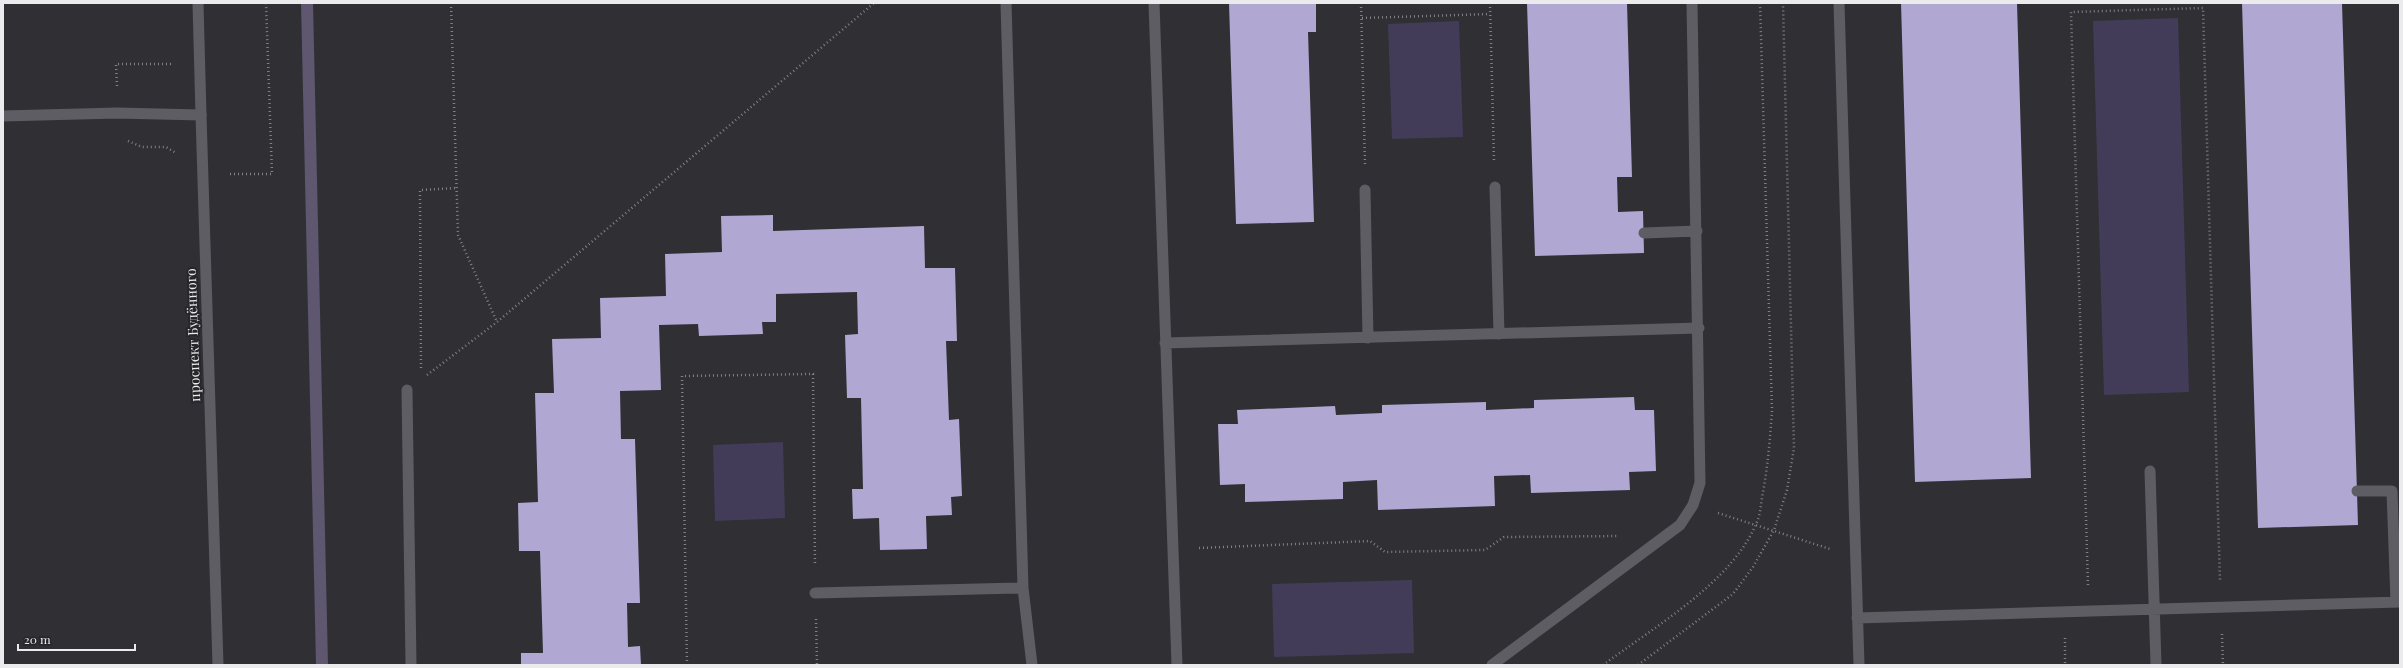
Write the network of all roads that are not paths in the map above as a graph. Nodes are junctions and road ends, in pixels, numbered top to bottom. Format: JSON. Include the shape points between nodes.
{"nodes":[{"id":1,"x":198,"y":3,"type":"edge"},
{"id":2,"x":1006,"y":3,"type":"edge"},
{"id":3,"x":1154,"y":3,"type":"edge"},
{"id":4,"x":1692,"y":3,"type":"edge"},
{"id":5,"x":1839,"y":3,"type":"edge"},
{"id":6,"x":201,"y":115,"type":"junction"},
{"id":7,"x":3,"y":116,"type":"edge"},
{"id":8,"x":1495,"y":187,"type":"road end"},
{"id":9,"x":1365,"y":190,"type":"road end"},
{"id":10,"x":1696,"y":231,"type":"junction"},
{"id":11,"x":1644,"y":233,"type":"dead end"},
{"id":12,"x":1700,"y":328,"type":"junction"},
{"id":13,"x":1499,"y":334,"type":"junction"},
{"id":14,"x":1368,"y":338,"type":"junction"},
{"id":15,"x":1165,"y":343,"type":"junction"},
{"id":16,"x":407,"y":390,"type":"road end"},
{"id":17,"x":2150,"y":471,"type":"dead end"},
{"id":18,"x":2357,"y":491,"type":"dead end"},
{"id":19,"x":1023,"y":588,"type":"junction"},
{"id":20,"x":815,"y":593,"type":"road end"},
{"id":21,"x":2398,"y":602,"type":"edge"},
{"id":22,"x":2154,"y":609,"type":"junction"},
{"id":23,"x":1857,"y":618,"type":"junction"},
{"id":24,"x":218,"y":665,"type":"edge"},
{"id":25,"x":411,"y":665,"type":"edge"},
{"id":26,"x":1032,"y":665,"type":"edge"},
{"id":27,"x":1177,"y":665,"type":"edge"},
{"id":28,"x":1492,"y":665,"type":"edge"},
{"id":29,"x":1859,"y":665,"type":"edge"},
{"id":30,"x":2156,"y":665,"type":"edge"}],
"edges":[{"from":1,"to":6,"type":"street","name":"проспект Будённого"},
{"from":2,"to":19,"type":"street"},
{"from":3,"to":15,"type":"street"},
{"from":4,"to":10,"type":"street"},
{"from":5,"to":23,"type":"street"},
{"from":6,"to":7,"type":"street","via":[[118,113]]},
{"from":6,"to":24,"type":"street","name":"проспект Будённого"},
{"from":8,"to":13,"type":"street"},
{"from":9,"to":14,"type":"street"},
{"from":10,"to":11,"type":"street"},
{"from":10,"to":12,"type":"street"},
{"from":12,"to":13,"type":"street"},
{"from":12,"to":28,"type":"street","via":[[1700,483],[1693,505],[1680,525]]},
{"from":13,"to":14,"type":"street"},
{"from":14,"to":15,"type":"street"},
{"from":15,"to":27,"type":"street"},
{"from":16,"to":25,"type":"street"},
{"from":17,"to":22,"type":"street"},
{"from":18,"to":21,"type":"street","via":[[2392,491]]},
{"from":19,"to":20,"type":"street"},
{"from":19,"to":26,"type":"street"},
{"from":21,"to":22,"type":"street"},
{"from":22,"to":23,"type":"street"},
{"from":22,"to":30,"type":"street"},
{"from":23,"to":29,"type":"street"}]}
